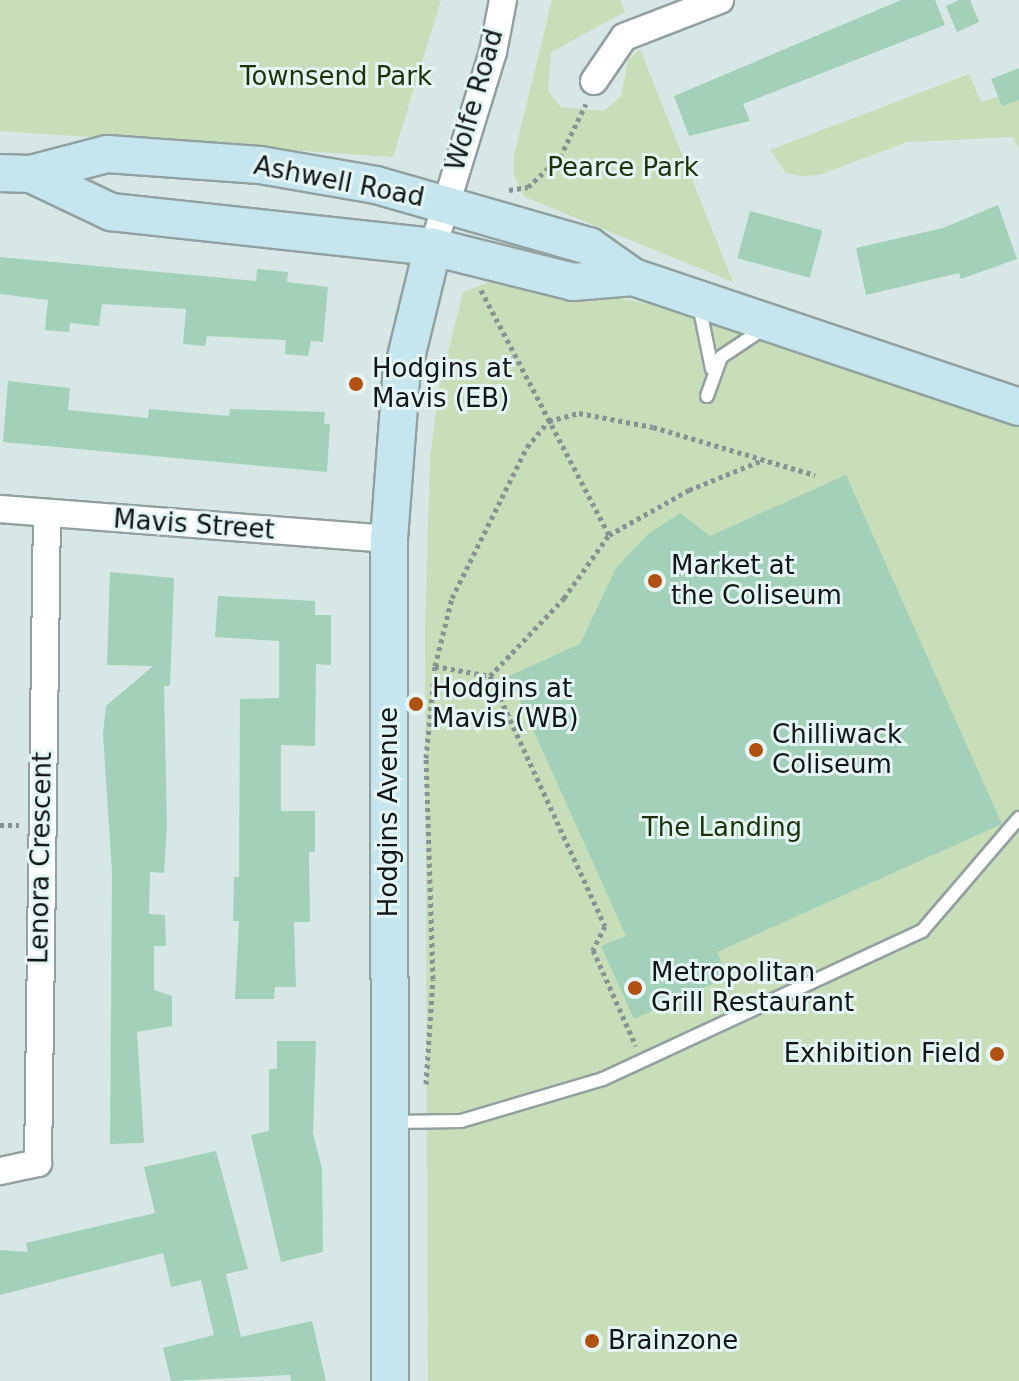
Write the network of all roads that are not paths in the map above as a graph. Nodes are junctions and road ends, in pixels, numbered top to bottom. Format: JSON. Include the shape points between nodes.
{"nodes":[{"id":1,"x":503,"y":0,"type":"edge"},
{"id":2,"x":720,"y":0,"type":"edge"},
{"id":3,"x":594,"y":81,"type":"road end"},
{"id":4,"x":16,"y":174,"type":"edge"},
{"id":5,"x":445,"y":203,"type":"junction"},
{"id":6,"x":433,"y":247,"type":"junction"},
{"id":7,"x":633,"y":277,"type":"junction"},
{"id":8,"x":698,"y":299,"type":"junction"},
{"id":9,"x":771,"y":323,"type":"junction"},
{"id":10,"x":712,"y":369,"type":"junction"},
{"id":11,"x":707,"y":396,"type":"dead end"},
{"id":12,"x":1019,"y":407,"type":"edge"},
{"id":13,"x":0,"y":509,"type":"edge"},
{"id":14,"x":47,"y":514,"type":"junction"},
{"id":15,"x":389,"y":539,"type":"junction"},
{"id":16,"x":1019,"y":818,"type":"edge"},
{"id":17,"x":390,"y":1122,"type":"junction"},
{"id":18,"x":0,"y":1171,"type":"edge"},
{"id":19,"x":390,"y":1381,"type":"edge"}],
"edges":[{"from":1,"to":5,"type":"street","name":"Wolfe Road","via":[[493,52]]},
{"from":2,"to":3,"type":"street","via":[[624,37]]},
{"from":4,"to":5,"type":"street","name":"Ashwell Road","via":[[122,155],[260,165]]},
{"from":4,"to":6,"type":"street","name":"Ashwell Road","via":[[111,212]]},
{"from":5,"to":6,"type":"street","name":"Wolfe Road"},
{"from":5,"to":7,"type":"street","name":"Ashwell Road","via":[[589,246]]},
{"from":6,"to":7,"type":"street","name":"Ashwell Road","via":[[573,282]]},
{"from":6,"to":15,"type":"street","name":"Hodgins Avenue","via":[[401,378]]},
{"from":7,"to":8,"type":"street","name":"Ashwell Road"},
{"from":8,"to":9,"type":"street","name":"Ashwell Road"},
{"from":8,"to":10,"type":"lane"},
{"from":9,"to":10,"type":"lane"},
{"from":9,"to":12,"type":"street","name":"Ashwell Road"},
{"from":10,"to":11,"type":"lane"},
{"from":13,"to":14,"type":"street","name":"Mavis Street"},
{"from":14,"to":15,"type":"street","name":"Mavis Street"},
{"from":14,"to":18,"type":"street","name":"Lenora Crescent","via":[[38,1163]]},
{"from":15,"to":17,"type":"street","name":"Hodgins Avenue"},
{"from":16,"to":17,"type":"lane","via":[[922,931],[603,1079],[461,1121]]},
{"from":17,"to":19,"type":"street","name":"Hodgins Avenue"}]}
